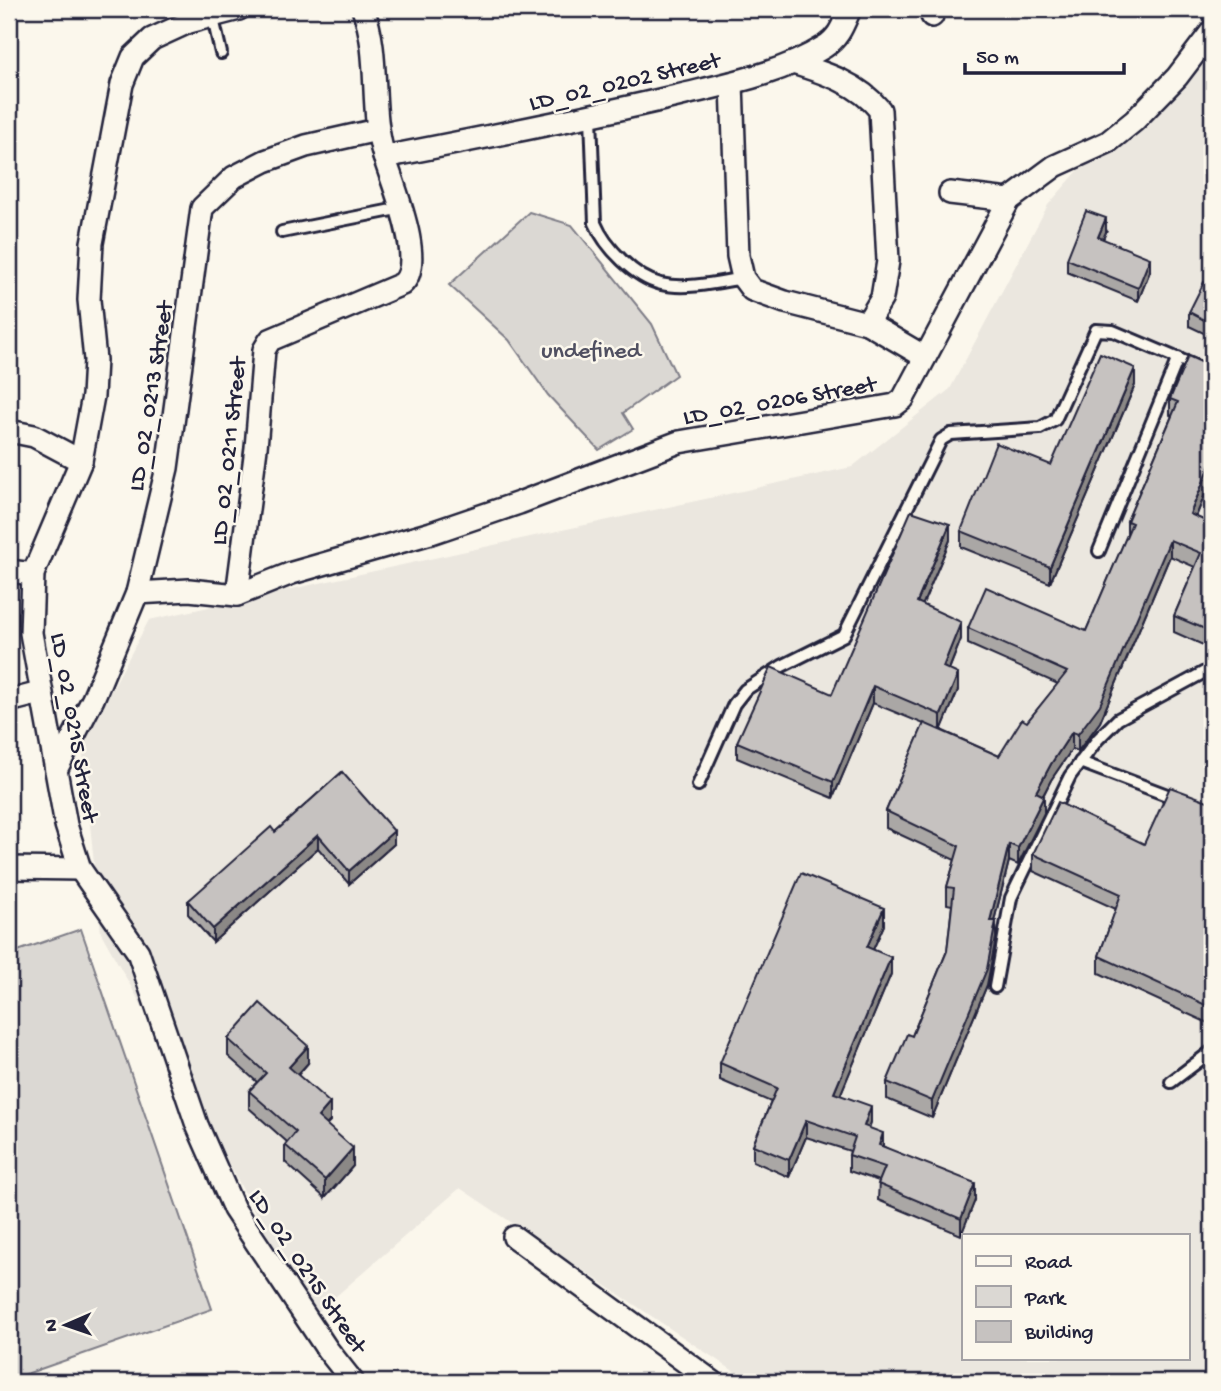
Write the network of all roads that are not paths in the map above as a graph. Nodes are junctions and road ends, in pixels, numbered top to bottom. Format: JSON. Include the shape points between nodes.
{"nodes":[{"id":1,"x":363,"y":9,"type":"edge"},
{"id":2,"x":850,"y":9,"type":"edge"},
{"id":3,"x":226,"y":11,"type":"edge"},
{"id":4,"x":1212,"y":31,"type":"edge"},
{"id":5,"x":221,"y":53,"type":"dead end"},
{"id":6,"x":793,"y":63,"type":"junction"},
{"id":7,"x":732,"y":83,"type":"junction"},
{"id":8,"x":591,"y":117,"type":"junction"},
{"id":9,"x":377,"y":130,"type":"junction"},
{"id":10,"x":384,"y":157,"type":"junction"},
{"id":11,"x":950,"y":193,"type":"dead end"},
{"id":12,"x":1009,"y":200,"type":"junction"},
{"id":13,"x":402,"y":208,"type":"junction"},
{"id":14,"x":282,"y":232,"type":"dead end"},
{"id":15,"x":743,"y":278,"type":"junction"},
{"id":16,"x":867,"y":323,"type":"junction"},
{"id":17,"x":925,"y":357,"type":"junction"},
{"id":18,"x":1178,"y":358,"type":"junction"},
{"id":19,"x":1212,"y":373,"type":"edge"},
{"id":20,"x":9,"y":431,"type":"edge"},
{"id":21,"x":80,"y":461,"type":"junction"},
{"id":22,"x":1099,"y":551,"type":"dead end"},
{"id":23,"x":9,"y":571,"type":"edge"},
{"id":24,"x":33,"y":574,"type":"junction"},
{"id":25,"x":137,"y":593,"type":"junction"},
{"id":26,"x":237,"y":595,"type":"junction"},
{"id":27,"x":1212,"y":668,"type":"edge"},
{"id":28,"x":40,"y":693,"type":"junction"},
{"id":29,"x":9,"y":701,"type":"edge"},
{"id":30,"x":1080,"y":762,"type":"junction"},
{"id":31,"x":56,"y":770,"type":"junction"},
{"id":32,"x":698,"y":785,"type":"dead end"},
{"id":33,"x":1198,"y":806,"type":"edge"},
{"id":34,"x":9,"y":869,"type":"edge"},
{"id":35,"x":80,"y":869,"type":"junction"},
{"id":36,"x":995,"y":986,"type":"dead end"},
{"id":37,"x":1212,"y":1051,"type":"edge"},
{"id":38,"x":1171,"y":1082,"type":"dead end"},
{"id":39,"x":514,"y":1237,"type":"dead end"},
{"id":40,"x":354,"y":1382,"type":"edge"},
{"id":41,"x":713,"y":1382,"type":"edge"}],
"edges":[{"from":1,"to":9,"type":"street","via":[[375,64]]},
{"from":2,"to":6,"type":"street","name":"LD_02_0202 Street","via":[[839,36]]},
{"from":3,"to":5,"type":"lane"},
{"from":3,"to":21,"type":"street","name":"LD_02_0215 Street","via":[[152,39],[133,57],[122,84],[92,243],[89,300],[95,360]]},
{"from":4,"to":12,"type":"street","name":"LD_02_0206 Street","via":[[1177,77],[1134,121],[1108,142],[1055,166]]},
{"from":6,"to":7,"type":"street","name":"LD_02_0202 Street"},
{"from":6,"to":16,"type":"street","via":[[832,75],[870,97],[880,110],[888,261],[882,298]]},
{"from":7,"to":8,"type":"street","name":"LD_02_0202 Street"},
{"from":7,"to":15,"type":"street","via":[[738,256]]},
{"from":8,"to":10,"type":"street","name":"LD_02_0202 Street"},
{"from":8,"to":15,"type":"lane","via":[[594,223],[620,260],[658,284]]},
{"from":9,"to":10,"type":"street"},
{"from":9,"to":25,"type":"street","name":"LD_02_0213 Street","via":[[306,146],[265,161],[234,177],[202,208],[167,468]]},
{"from":10,"to":13,"type":"street"},
{"from":11,"to":12,"type":"street"},
{"from":12,"to":17,"type":"street","name":"LD_02_0206 Street"},
{"from":13,"to":14,"type":"lane"},
{"from":13,"to":26,"type":"street","name":"LD_02_0211 Street","via":[[411,268],[408,279],[270,340],[264,350]]},
{"from":15,"to":16,"type":"street","via":[[752,290],[785,302]]},
{"from":16,"to":17,"type":"street"},
{"from":17,"to":26,"type":"street","name":"LD_02_0206 Street","via":[[903,399],[895,405],[667,446],[431,533],[292,573]]},
{"from":18,"to":19,"type":"lane"},
{"from":18,"to":22,"type":"lane"},
{"from":18,"to":32,"type":"lane","via":[[1112,331],[1096,330],[1055,420],[1040,428],[951,434],[941,440],[844,635],[745,690],[734,704]]},
{"from":20,"to":21,"type":"street","via":[[34,436]]},
{"from":21,"to":24,"type":"street","name":"LD_02_0215 Street"},
{"from":23,"to":24,"type":"street"},
{"from":24,"to":28,"type":"street","name":"LD_02_0215 Street","via":[[31,633]]},
{"from":25,"to":26,"type":"street","via":[[189,590]]},
{"from":25,"to":31,"type":"street","name":"LD_02_0213 Street","via":[[93,699]]},
{"from":27,"to":30,"type":"lane","via":[[1118,719]]},
{"from":28,"to":29,"type":"street"},
{"from":28,"to":31,"type":"street","name":"LD_02_0215 Street"},
{"from":30,"to":33,"type":"lane"},
{"from":30,"to":36,"type":"lane","via":[[1011,898]]},
{"from":31,"to":35,"type":"street","name":"LD_02_0215 Street"},
{"from":34,"to":35,"type":"street"},
{"from":35,"to":40,"type":"street","name":"LD_02_0215 Street","via":[[138,952],[197,1125],[234,1209]]},
{"from":37,"to":38,"type":"lane"},
{"from":39,"to":41,"type":"street"}]}
